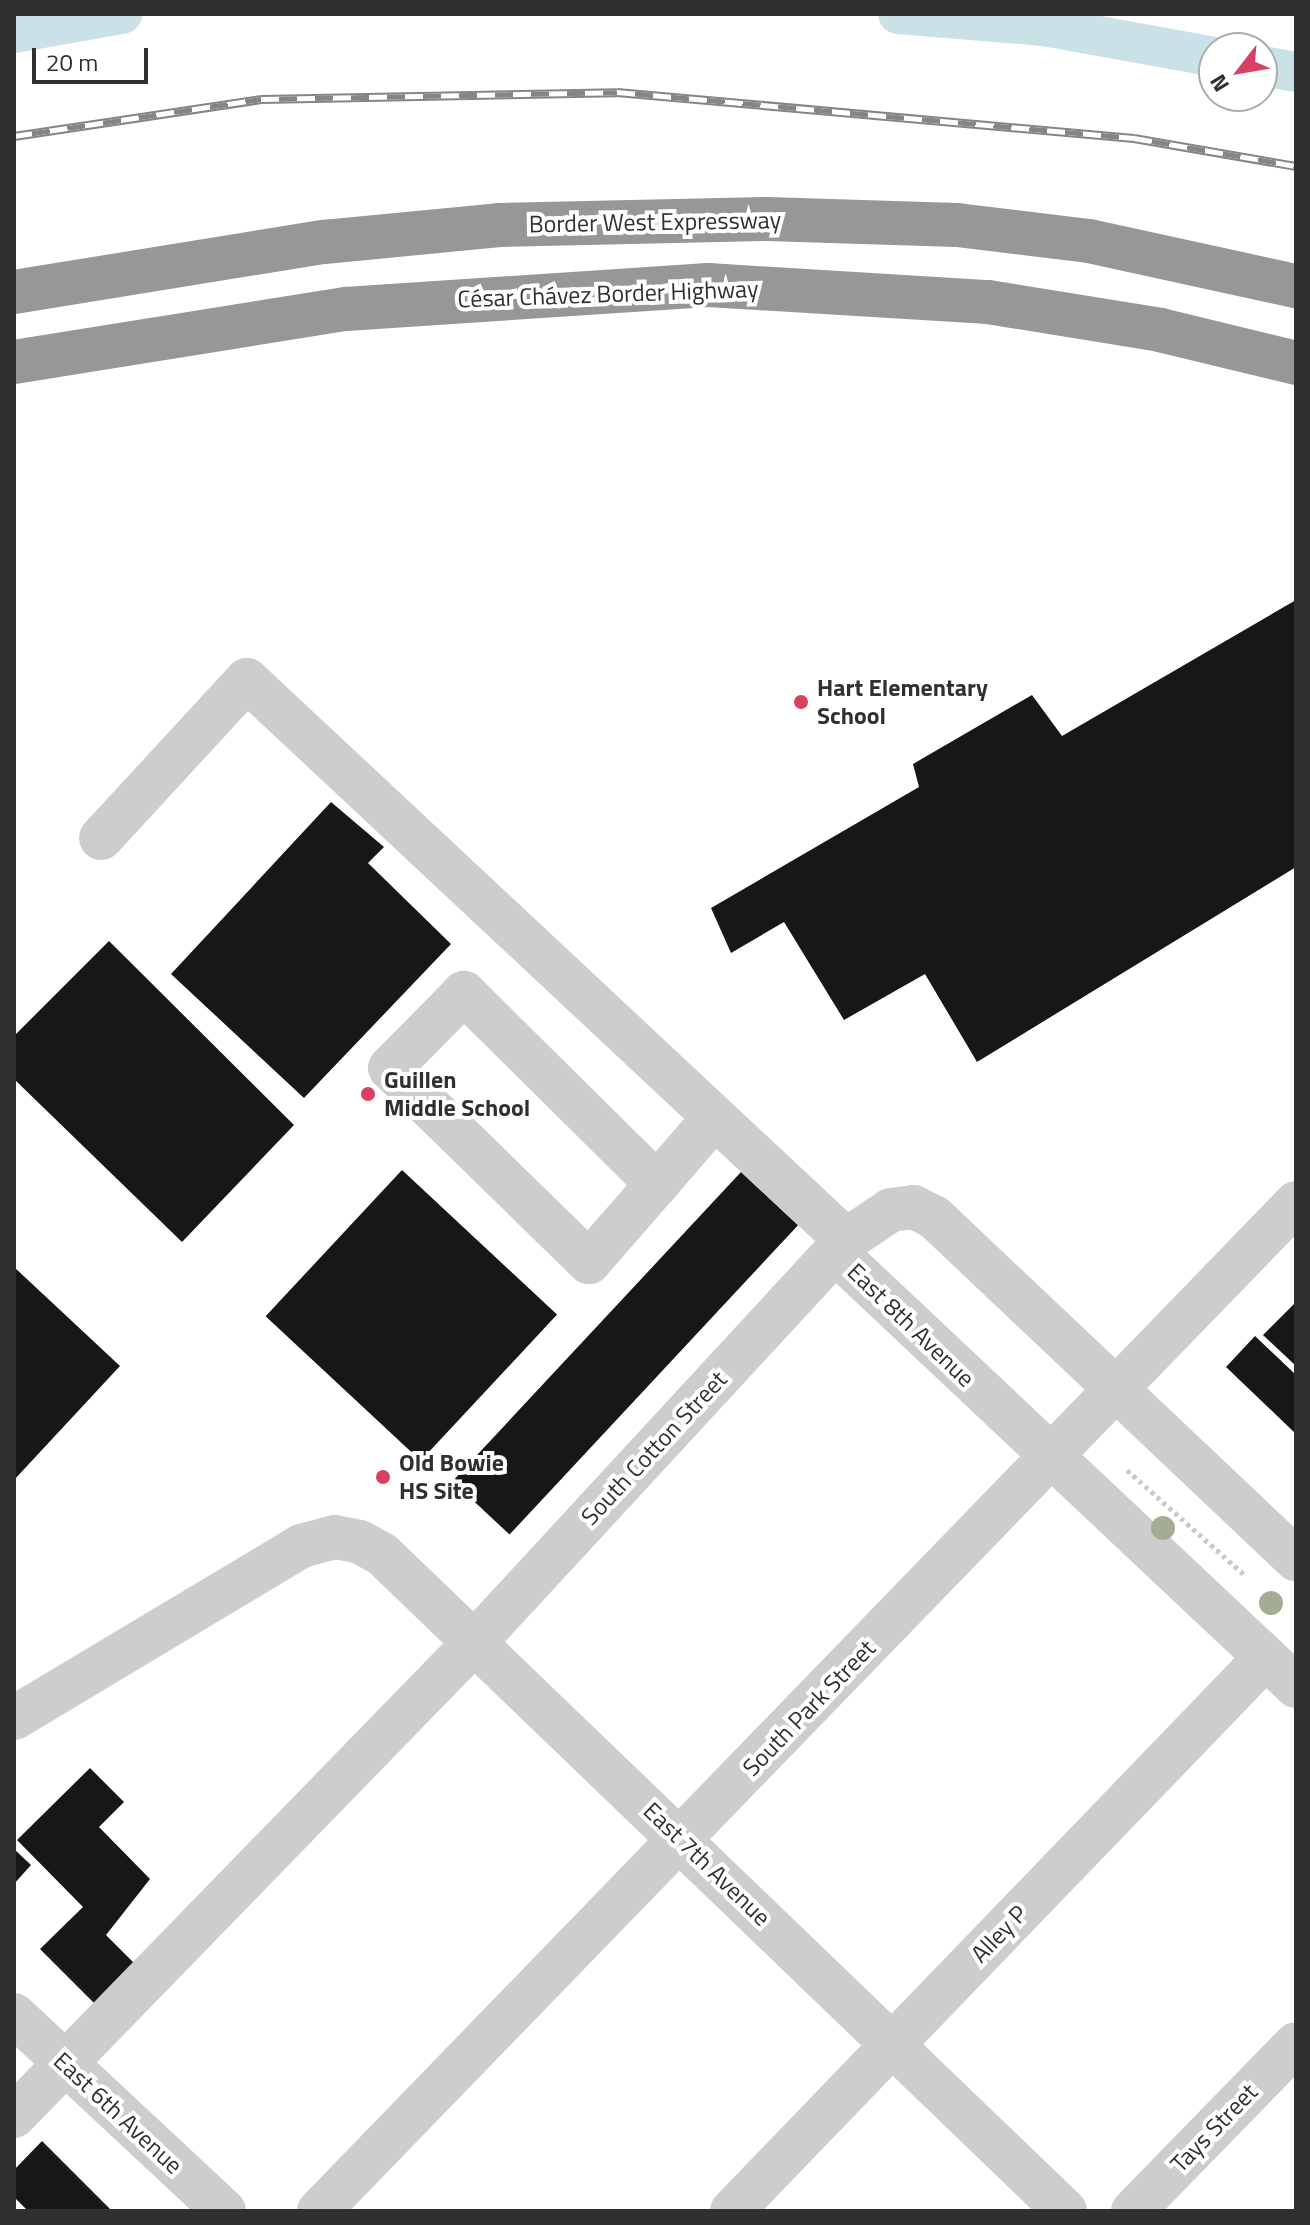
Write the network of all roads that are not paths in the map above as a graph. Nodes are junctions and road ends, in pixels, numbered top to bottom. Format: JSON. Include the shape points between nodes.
{"nodes":[{"id":1,"x":1296,"y":286,"type":"edge"},
{"id":2,"x":14,"y":292,"type":"edge"},
{"id":3,"x":14,"y":362,"type":"edge"},
{"id":4,"x":1296,"y":363,"type":"edge"},
{"id":5,"x":101,"y":838,"type":"dead end"},
{"id":6,"x":714,"y":1118,"type":"junction"},
{"id":7,"x":657,"y":1184,"type":"junction"},
{"id":8,"x":1296,"y":1203,"type":"edge"},
{"id":9,"x":840,"y":1246,"type":"junction"},
{"id":10,"x":1118,"y":1386,"type":"junction"},
{"id":11,"x":1052,"y":1460,"type":"junction"},
{"id":12,"x":1296,"y":1559,"type":"edge"},
{"id":13,"x":473,"y":1644,"type":"junction"},
{"id":14,"x":1281,"y":1672,"type":"edge"},
{"id":15,"x":14,"y":1718,"type":"edge"},
{"id":16,"x":680,"y":1839,"type":"junction"},
{"id":17,"x":14,"y":2015,"type":"edge"},
{"id":18,"x":894,"y":2043,"type":"junction"},
{"id":19,"x":1296,"y":2044,"type":"edge"},
{"id":20,"x":65,"y":2064,"type":"junction"},
{"id":21,"x":14,"y":2116,"type":"edge"},
{"id":22,"x":224,"y":2211,"type":"edge"},
{"id":23,"x":319,"y":2211,"type":"edge"},
{"id":24,"x":732,"y":2211,"type":"edge"},
{"id":25,"x":1065,"y":2211,"type":"edge"},
{"id":26,"x":1133,"y":2211,"type":"edge"}],
"edges":[{"from":1,"to":2,"type":"highway","name":"Border West Expressway","via":[[1089,241],[957,225],[767,219],[440,230],[183,262]]},
{"from":3,"to":4,"type":"highway","name":"César Chávez Border Highway","via":[[346,309],[708,285],[988,302],[1160,330]]},
{"from":5,"to":6,"type":"street","via":[[247,680]]},
{"from":6,"to":7,"type":"street"},
{"from":6,"to":9,"type":"street"},
{"from":7,"to":7,"type":"street","via":[[589,1262],[390,1068],[464,993]]},
{"from":8,"to":10,"type":"street","name":"South Park Street"},
{"from":9,"to":10,"type":"street","name":"East 8th Avenue","via":[[891,1210],[914,1207],[934,1217]]},
{"from":9,"to":11,"type":"street","name":"East 8th Avenue"},
{"from":9,"to":13,"type":"street","name":"South Cotton Street"},
{"from":10,"to":11,"type":"street","name":"South Park Street"},
{"from":10,"to":12,"type":"street","name":"East 8th Avenue"},
{"from":11,"to":14,"type":"street","name":"East 8th Avenue"},
{"from":11,"to":16,"type":"street","name":"South Park Street"},
{"from":13,"to":15,"type":"street","name":"East 7th Avenue","via":[[382,1554],[335,1537],[301,1546]]},
{"from":13,"to":16,"type":"street","name":"East 7th Avenue"},
{"from":13,"to":20,"type":"street","name":"South Cotton Street"},
{"from":14,"to":18,"type":"street","name":"Alley P"},
{"from":16,"to":18,"type":"street","name":"East 7th Avenue"},
{"from":16,"to":23,"type":"street","name":"South Park Street"},
{"from":17,"to":20,"type":"street","name":"East 6th Avenue"},
{"from":18,"to":24,"type":"street","name":"Alley P"},
{"from":18,"to":25,"type":"street","name":"East 7th Avenue"},
{"from":19,"to":26,"type":"street","name":"Tays Street"},
{"from":20,"to":21,"type":"street","name":"South Cotton Street"},
{"from":20,"to":22,"type":"street","name":"East 6th Avenue"}]}
